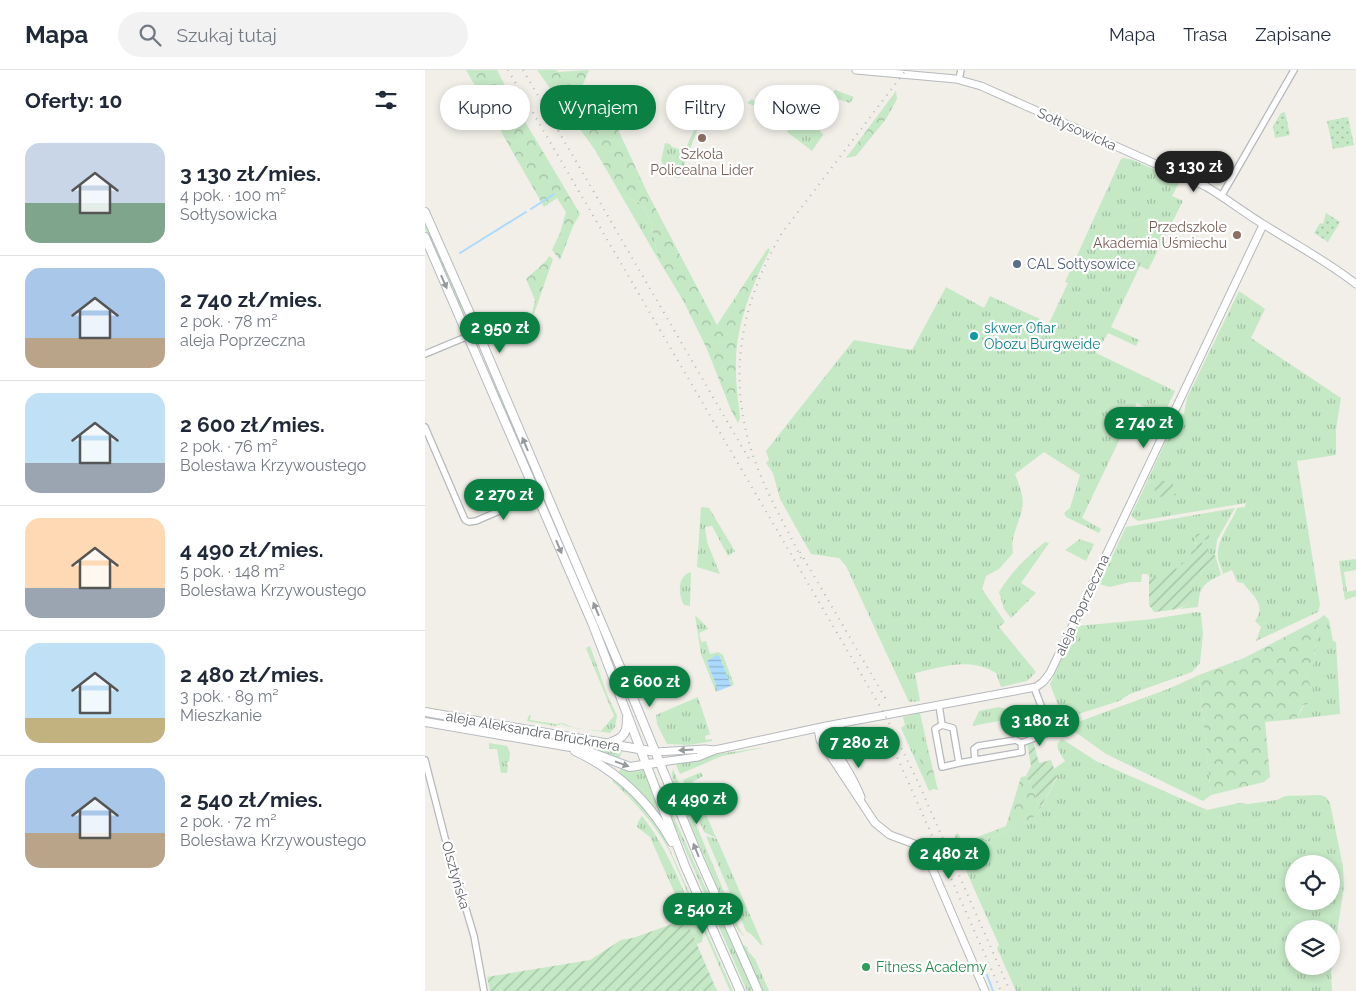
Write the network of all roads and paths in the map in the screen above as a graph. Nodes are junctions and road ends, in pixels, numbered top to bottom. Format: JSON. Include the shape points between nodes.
{"nodes":[{"id":1,"x":857,"y":70,"type":"edge"},
{"id":2,"x":961,"y":70,"type":"edge"},
{"id":3,"x":1294,"y":70,"type":"edge"},
{"id":4,"x":959,"y":79,"type":"junction"},
{"id":5,"x":1222,"y":196,"type":"junction"},
{"id":6,"x":425,"y":212,"type":"edge"},
{"id":7,"x":1263,"y":225,"type":"junction"},
{"id":8,"x":425,"y":237,"type":"edge"},
{"id":9,"x":1356,"y":284,"type":"edge"},
{"id":10,"x":477,"y":332,"type":"junction"},
{"id":11,"x":468,"y":336,"type":"junction"},
{"id":12,"x":425,"y":354,"type":"edge"},
{"id":13,"x":425,"y":427,"type":"edge"},
{"id":14,"x":536,"y":495,"type":"junction"},
{"id":15,"x":1034,"y":687,"type":"junction"},
{"id":16,"x":939,"y":705,"type":"junction"},
{"id":17,"x":425,"y":712,"type":"edge"},
{"id":18,"x":628,"y":713,"type":"junction"},
{"id":19,"x":425,"y":722,"type":"edge"},
{"id":20,"x":843,"y":722,"type":"junction"},
{"id":21,"x":943,"y":725,"type":"junction"},
{"id":22,"x":818,"y":728,"type":"junction"},
{"id":23,"x":800,"y":732,"type":"junction"},
{"id":24,"x":820,"y":740,"type":"junction"},
{"id":25,"x":607,"y":742,"type":"junction"},
{"id":26,"x":830,"y":742,"type":"junction"},
{"id":27,"x":1021,"y":743,"type":"junction"},
{"id":28,"x":565,"y":747,"type":"junction"},
{"id":29,"x":641,"y":749,"type":"junction"},
{"id":30,"x":715,"y":750,"type":"junction"},
{"id":31,"x":656,"y":752,"type":"junction"},
{"id":32,"x":425,"y":760,"type":"edge"},
{"id":33,"x":975,"y":760,"type":"junction"},
{"id":34,"x":661,"y":762,"type":"junction"},
{"id":35,"x":959,"y":763,"type":"junction"},
{"id":36,"x":646,"y":764,"type":"junction"},
{"id":37,"x":426,"y":771,"type":"edge"},
{"id":38,"x":864,"y":807,"type":"junction"},
{"id":39,"x":685,"y":866,"type":"junction"},
{"id":40,"x":484,"y":991,"type":"edge"},
{"id":41,"x":740,"y":991,"type":"edge"},
{"id":42,"x":758,"y":991,"type":"edge"},
{"id":43,"x":985,"y":991,"type":"edge"}],
"edges":[{"from":1,"to":4,"type":"street","name":"Sołtysowicka"},
{"from":2,"to":4,"type":"street"},
{"from":3,"to":5,"type":"street"},
{"from":4,"to":5,"type":"street","name":"Sołtysowicka","via":[[1192,179]]},
{"from":5,"to":7,"type":"street","name":"Sołtysowicka"},
{"from":6,"to":10,"type":"main road"},
{"from":7,"to":9,"type":"street","name":"Sołtysowicka"},
{"from":7,"to":15,"type":"street","name":"aleja Poprzeczna","via":[[1050,672],[1043,682]]},
{"from":8,"to":11,"type":"main road","one_way":true},
{"from":10,"to":11,"type":"street"},
{"from":31,"to":10,"type":"main road","one_way":true},
{"from":11,"to":12,"type":"street"},
{"from":11,"to":14,"type":"main road"},
{"from":13,"to":14,"type":"street","via":[[465,520],[476,521]]},
{"from":14,"to":18,"type":"main road","one_way":true},
{"from":15,"to":16,"type":"street"},
{"from":15,"to":27,"type":"street","via":[[1051,732]]},
{"from":16,"to":20,"type":"street"},
{"from":16,"to":21,"type":"street"},
{"from":17,"to":25,"type":"main road","name":"aleja Aleksandra Brücknera"},
{"from":18,"to":25,"type":"main road","via":[[626,732],[619,739]]},
{"from":18,"to":29,"type":"main road"},
{"from":19,"to":28,"type":"main road","name":"aleja Aleksandra Brücknera"},
{"from":20,"to":22,"type":"street"},
{"from":20,"to":26,"type":"street","via":[[835,729]]},
{"from":21,"to":35,"type":"street","via":[[953,728]]},
{"from":21,"to":35,"type":"street","via":[[935,729],[943,767]]},
{"from":22,"to":23,"type":"street"},
{"from":22,"to":24,"type":"street"},
{"from":22,"to":26,"type":"street"},
{"from":23,"to":24,"type":"street"},
{"from":23,"to":30,"type":"street"},
{"from":24,"to":38,"type":"street"},
{"from":25,"to":29,"type":"main road","name":"aleja Aleksandra Brücknera"},
{"from":26,"to":38,"type":"street","via":[[856,785]]},
{"from":27,"to":33,"type":"street","via":[[1021,752]]},
{"from":27,"to":33,"type":"street","via":[[1016,740],[978,746],[974,748]]},
{"from":28,"to":36,"type":"main road","name":"aleja Aleksandra Brücknera","one_way":true,"via":[[590,751],[630,767]]},
{"from":28,"to":39,"type":"main road","via":[[597,762],[641,798],[663,826]]},
{"from":29,"to":31,"type":"main road","name":"aleja Aleksandra Brücknera"},
{"from":29,"to":36,"type":"main road"},
{"from":30,"to":31,"type":"street","one_way":true},
{"from":30,"to":34,"type":"street","via":[[698,757]]},
{"from":31,"to":34,"type":"main road"},
{"from":32,"to":37,"type":"street","name":"Olsztyńska"},
{"from":33,"to":35,"type":"street"},
{"from":34,"to":36,"type":"main road","name":"aleja Aleksandra Brücknera"},
{"from":42,"to":34,"type":"main road","one_way":true},
{"from":36,"to":39,"type":"main road"},
{"from":37,"to":40,"type":"street","name":"Olsztyńska","via":[[474,936]]},
{"from":38,"to":43,"type":"street","via":[[883,831],[913,842],[925,853]]},
{"from":39,"to":41,"type":"main road"}]}
